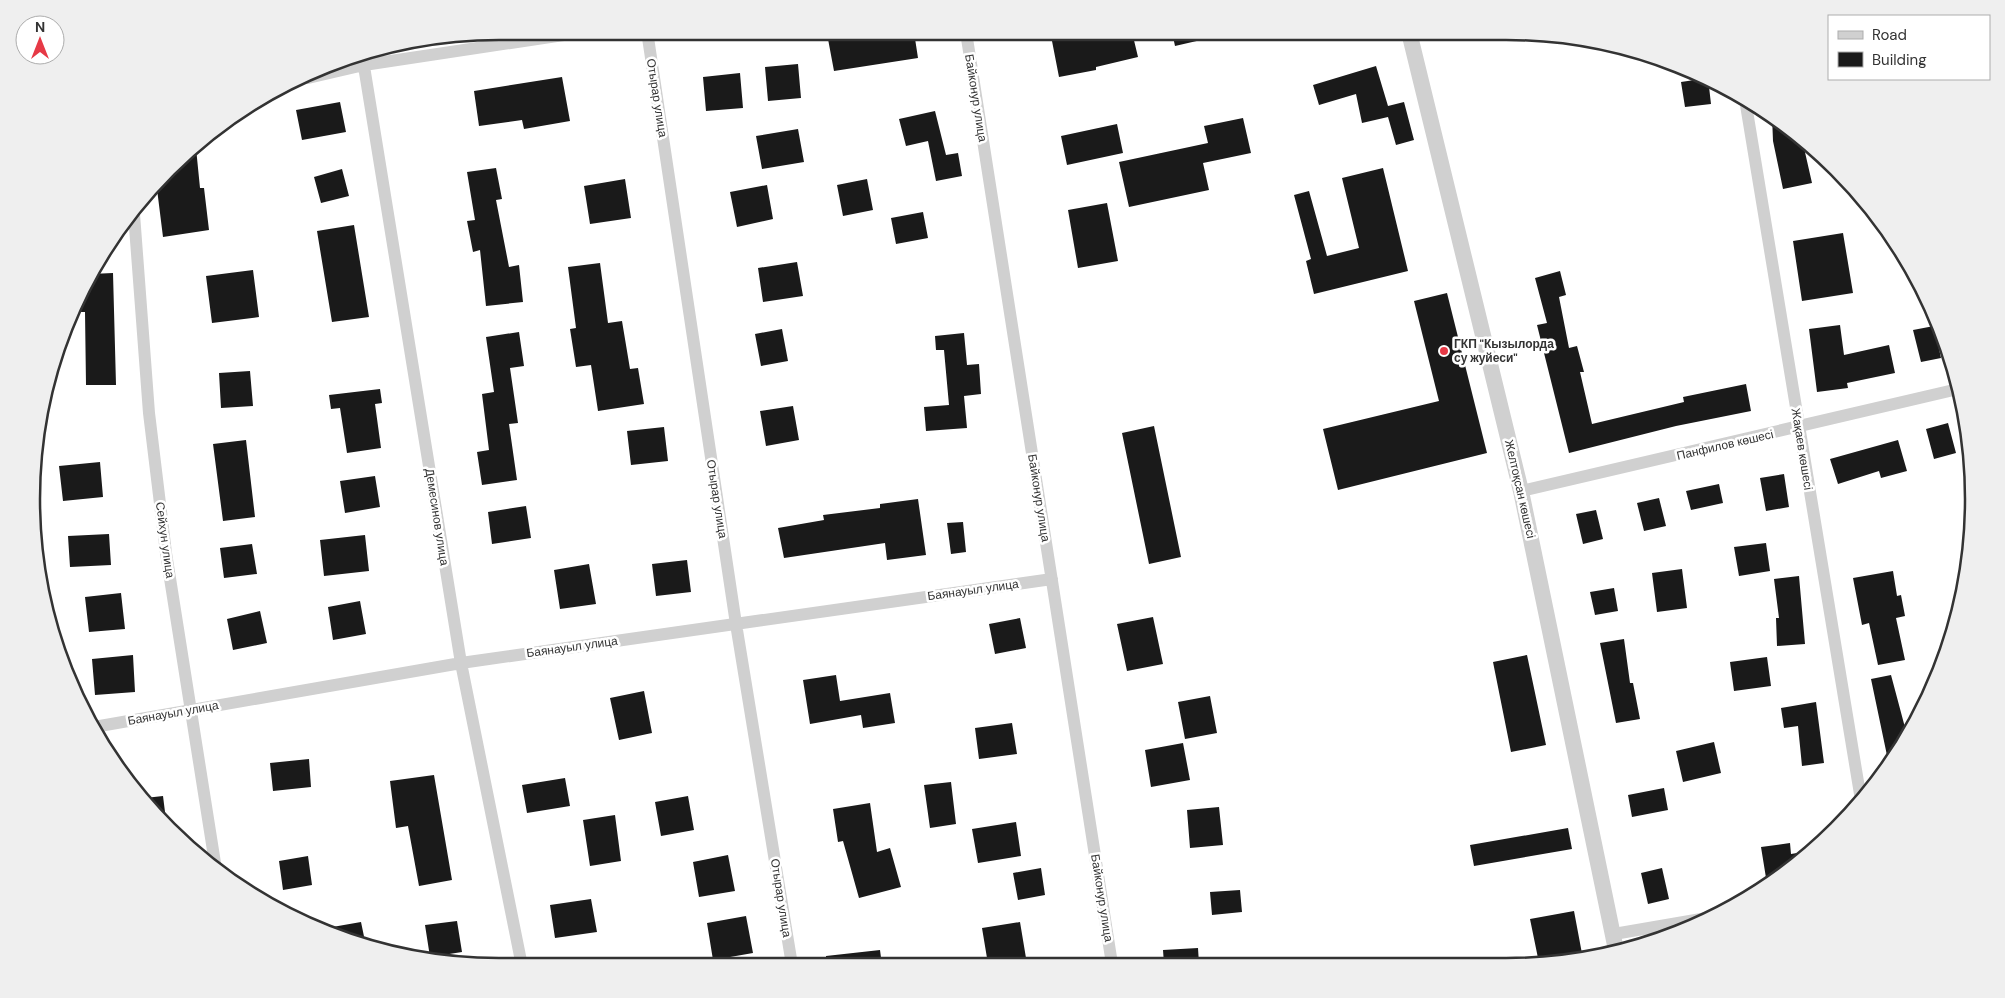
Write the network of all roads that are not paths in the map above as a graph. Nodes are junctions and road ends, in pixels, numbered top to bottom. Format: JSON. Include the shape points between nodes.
{"nodes":[{"id":1,"x":509,"y":40,"type":"edge"},
{"id":2,"x":648,"y":40,"type":"edge"},
{"id":3,"x":967,"y":40,"type":"edge"},
{"id":4,"x":1411,"y":40,"type":"edge"},
{"id":5,"x":368,"y":59,"type":"edge"},
{"id":6,"x":363,"y":60,"type":"edge"},
{"id":7,"x":1745,"y":107,"type":"edge"},
{"id":8,"x":135,"y":221,"type":"edge"},
{"id":9,"x":1952,"y":391,"type":"edge"},
{"id":10,"x":1799,"y":428,"type":"junction"},
{"id":11,"x":1521,"y":491,"type":"junction"},
{"id":12,"x":1052,"y":579,"type":"junction"},
{"id":13,"x":736,"y":624,"type":"junction"},
{"id":14,"x":461,"y":663,"type":"junction"},
{"id":15,"x":190,"y":709,"type":"junction"},
{"id":16,"x":100,"y":726,"type":"edge"},
{"id":17,"x":1860,"y":791,"type":"edge"},
{"id":18,"x":214,"y":858,"type":"edge"},
{"id":19,"x":1670,"y":928,"type":"edge"},
{"id":20,"x":1615,"y":942,"type":"edge"},
{"id":21,"x":520,"y":958,"type":"edge"},
{"id":22,"x":791,"y":958,"type":"edge"},
{"id":23,"x":1111,"y":958,"type":"edge"}],
"edges":[{"from":1,"to":5,"type":"street"},
{"from":2,"to":13,"type":"street","name":"Отырар улица"},
{"from":3,"to":12,"type":"street","name":"Байконур улица"},
{"from":4,"to":11,"type":"street","name":"Желтоқсан көшесі"},
{"from":6,"to":14,"type":"street","name":"Демесинов улица"},
{"from":7,"to":10,"type":"street","name":"Жақаев көшесі"},
{"from":8,"to":15,"type":"street","name":"Сейхун улица","via":[[149,413]]},
{"from":9,"to":10,"type":"street","name":"Панфилов көшесі"},
{"from":10,"to":11,"type":"street","name":"Панфилов көшесі"},
{"from":10,"to":17,"type":"street","name":"Жақаев көшесі"},
{"from":11,"to":20,"type":"street","name":"Желтоқсан көшесі"},
{"from":12,"to":13,"type":"street","name":"Баянауыл улица"},
{"from":12,"to":23,"type":"street","name":"Байконур улица"},
{"from":13,"to":14,"type":"street","name":"Баянауыл улица"},
{"from":13,"to":22,"type":"street","name":"Отырар улица"},
{"from":14,"to":15,"type":"street","name":"Баянауыл улица"},
{"from":14,"to":21,"type":"street","name":"Демесинов улица"},
{"from":15,"to":16,"type":"street","name":"Баянауыл улица"},
{"from":15,"to":18,"type":"street","name":"Сейхун улица"},
{"from":19,"to":20,"type":"street"}]}
